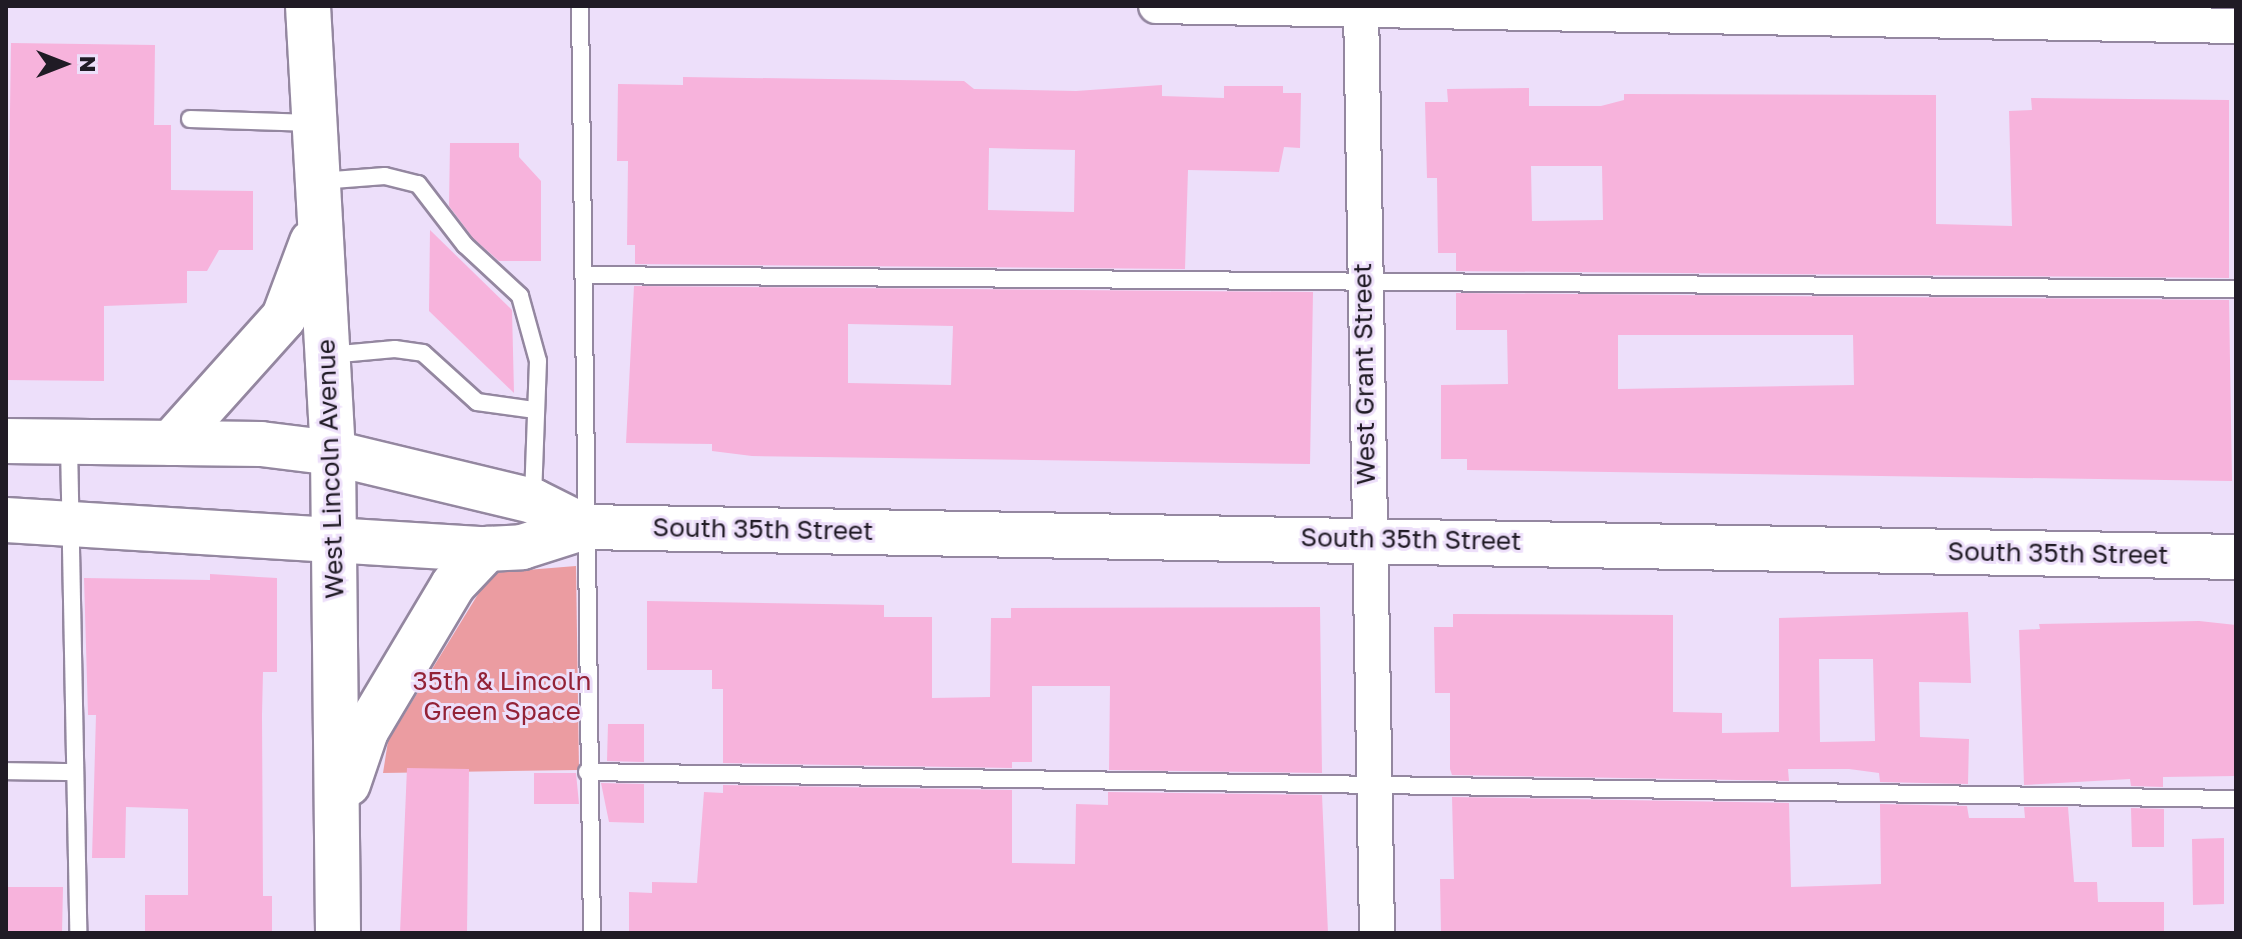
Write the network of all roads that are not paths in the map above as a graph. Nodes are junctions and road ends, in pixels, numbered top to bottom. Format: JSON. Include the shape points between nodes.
{"nodes":[{"id":1,"x":308,"y":6,"type":"edge"},
{"id":2,"x":580,"y":6,"type":"edge"},
{"id":3,"x":1156,"y":6,"type":"edge"},
{"id":4,"x":1361,"y":7,"type":"edge"},
{"id":5,"x":2236,"y":26,"type":"edge"},
{"id":6,"x":190,"y":119,"type":"dead end"},
{"id":7,"x":314,"y":123,"type":"junction"},
{"id":8,"x":319,"y":199,"type":"junction"},
{"id":9,"x":585,"y":275,"type":"junction"},
{"id":10,"x":1362,"y":284,"type":"junction"},
{"id":11,"x":2236,"y":289,"type":"edge"},
{"id":12,"x":328,"y":355,"type":"junction"},
{"id":13,"x":535,"y":410,"type":"junction"},
{"id":14,"x":6,"y":441,"type":"edge"},
{"id":15,"x":69,"y":443,"type":"junction"},
{"id":16,"x":171,"y":443,"type":"junction"},
{"id":17,"x":333,"y":453,"type":"junction"},
{"id":18,"x":533,"y":501,"type":"junction"},
{"id":19,"x":6,"y":520,"type":"edge"},
{"id":20,"x":68,"y":521,"type":"junction"},
{"id":21,"x":585,"y":527,"type":"junction"},
{"id":22,"x":332,"y":536,"type":"junction"},
{"id":23,"x":1366,"y":538,"type":"junction"},
{"id":24,"x":487,"y":549,"type":"junction"},
{"id":25,"x":2236,"y":557,"type":"edge"},
{"id":26,"x":6,"y":771,"type":"edge"},
{"id":27,"x":73,"y":772,"type":"junction"},
{"id":28,"x":587,"y":772,"type":"junction"},
{"id":29,"x":1372,"y":785,"type":"junction"},
{"id":30,"x":2236,"y":799,"type":"edge"},
{"id":31,"x":338,"y":813,"type":"junction"},
{"id":32,"x":78,"y":933,"type":"edge"},
{"id":33,"x":338,"y":933,"type":"edge"},
{"id":34,"x":592,"y":933,"type":"edge"},
{"id":35,"x":1377,"y":933,"type":"edge"}],
"edges":[{"from":1,"to":7,"type":"main road","name":"West Lincoln Avenue"},
{"from":2,"to":9,"type":"lane"},
{"from":3,"to":4,"type":"street"},
{"from":4,"to":5,"type":"street"},
{"from":4,"to":10,"type":"street","name":"West Grant Street"},
{"from":6,"to":7,"type":"lane"},
{"from":7,"to":8,"type":"main road","name":"West Lincoln Avenue"},
{"from":8,"to":12,"type":"main road","name":"West Lincoln Avenue"},
{"from":8,"to":13,"type":"lane","via":[[385,176],[418,184],[465,245],[520,296],[538,361]]},
{"from":8,"to":16,"type":"main road","via":[[284,317]]},
{"from":9,"to":10,"type":"lane"},
{"from":9,"to":21,"type":"lane"},
{"from":10,"to":11,"type":"lane"},
{"from":10,"to":23,"type":"street","name":"West Grant Street"},
{"from":12,"to":13,"type":"lane","via":[[395,349],[423,353],[477,402]]},
{"from":12,"to":17,"type":"main road","name":"West Lincoln Avenue"},
{"from":13,"to":18,"type":"lane"},
{"from":14,"to":15,"type":"main road","name":"South 35th Street"},
{"from":15,"to":16,"type":"main road","name":"South 35th Street"},
{"from":15,"to":20,"type":"lane"},
{"from":16,"to":17,"type":"main road","name":"South 35th Street"},
{"from":17,"to":18,"type":"main road","name":"South 35th Street"},
{"from":17,"to":22,"type":"main road","name":"West Lincoln Avenue"},
{"from":18,"to":21,"type":"main road","name":"South 35th Street"},
{"from":19,"to":20,"type":"main road","name":"South 35th Street"},
{"from":20,"to":22,"type":"main road","name":"South 35th Street"},
{"from":20,"to":27,"type":"lane"},
{"from":21,"to":23,"type":"main road","name":"South 35th Street"},
{"from":21,"to":24,"type":"main road","name":"South 35th Street","via":[[522,547]]},
{"from":21,"to":28,"type":"lane"},
{"from":22,"to":24,"type":"main road","name":"South 35th Street"},
{"from":22,"to":31,"type":"main road","name":"West Lincoln Avenue"},
{"from":23,"to":25,"type":"main road","name":"South 35th Street"},
{"from":23,"to":29,"type":"street","name":"West Grant Street"},
{"from":24,"to":31,"type":"main road","via":[[453,585],[366,731]]},
{"from":26,"to":27,"type":"lane"},
{"from":27,"to":32,"type":"lane"},
{"from":28,"to":29,"type":"lane"},
{"from":28,"to":34,"type":"lane"},
{"from":29,"to":30,"type":"lane"},
{"from":29,"to":35,"type":"street","name":"West Grant Street"},
{"from":31,"to":33,"type":"main road","name":"West Lincoln Avenue"}]}
